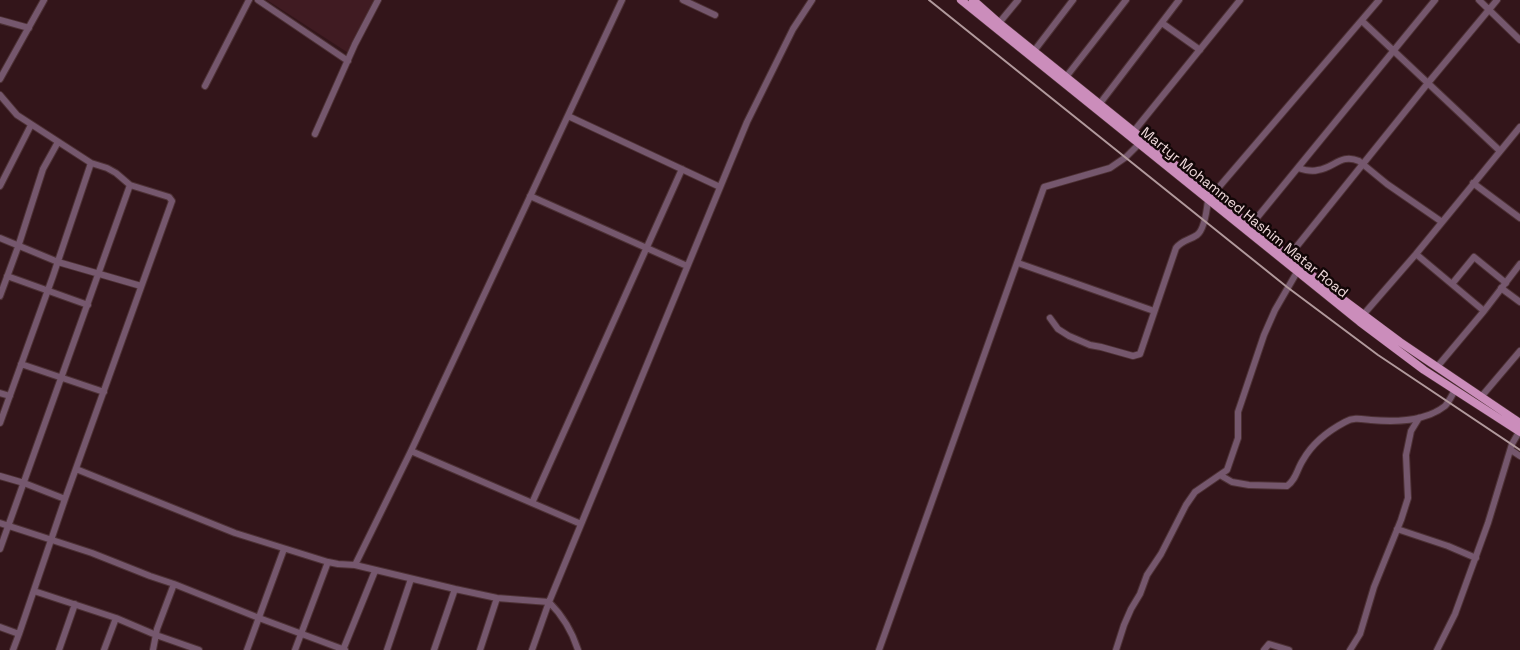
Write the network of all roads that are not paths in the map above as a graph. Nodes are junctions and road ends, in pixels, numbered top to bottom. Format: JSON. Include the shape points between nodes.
{"nodes":[{"id":1,"x":44,"y":0,"type":"edge"},
{"id":2,"x":250,"y":0,"type":"edge"},
{"id":3,"x":258,"y":0,"type":"edge"},
{"id":4,"x":378,"y":0,"type":"edge"},
{"id":5,"x":622,"y":0,"type":"edge"},
{"id":6,"x":683,"y":0,"type":"edge"},
{"id":7,"x":812,"y":0,"type":"edge"},
{"id":8,"x":960,"y":0,"type":"edge"},
{"id":9,"x":973,"y":0,"type":"edge"},
{"id":10,"x":1018,"y":0,"type":"edge"},
{"id":11,"x":1073,"y":0,"type":"edge"},
{"id":12,"x":1126,"y":0,"type":"edge"},
{"id":13,"x":1240,"y":0,"type":"edge"},
{"id":14,"x":1378,"y":0,"type":"edge"},
{"id":15,"x":1435,"y":0,"type":"edge"},
{"id":16,"x":1479,"y":0,"type":"edge"},
{"id":17,"x":1497,"y":0,"type":"edge"},
{"id":18,"x":1176,"y":1,"type":"edge"},
{"id":19,"x":1488,"y":10,"type":"junction"},
{"id":20,"x":716,"y":15,"type":"dead end"},
{"id":21,"x":0,"y":20,"type":"edge"},
{"id":22,"x":1362,"y":21,"type":"junction"},
{"id":23,"x":1162,"y":22,"type":"junction"},
{"id":24,"x":1000,"y":23,"type":"junction"},
{"id":25,"x":29,"y":28,"type":"junction"},
{"id":26,"x":1520,"y":40,"type":"edge"},
{"id":27,"x":1200,"y":50,"type":"junction"},
{"id":28,"x":1394,"y":50,"type":"junction"},
{"id":29,"x":1034,"y":51,"type":"junction"},
{"id":30,"x":348,"y":61,"type":"junction"},
{"id":31,"x":1066,"y":77,"type":"junction"},
{"id":32,"x":0,"y":78,"type":"edge"},
{"id":33,"x":1428,"y":83,"type":"junction"},
{"id":34,"x":205,"y":86,"type":"dead end"},
{"id":35,"x":0,"y":95,"type":"edge"},
{"id":36,"x":1098,"y":106,"type":"junction"},
{"id":37,"x":568,"y":116,"type":"junction"},
{"id":38,"x":31,"y":125,"type":"junction"},
{"id":39,"x":1520,"y":127,"type":"edge"},
{"id":40,"x":1134,"y":131,"type":"junction"},
{"id":41,"x":315,"y":134,"type":"dead end"},
{"id":42,"x":58,"y":142,"type":"junction"},
{"id":43,"x":1139,"y":144,"type":"junction"},
{"id":44,"x":1500,"y":151,"type":"junction"},
{"id":45,"x":91,"y":163,"type":"junction"},
{"id":46,"x":1362,"y":164,"type":"junction"},
{"id":47,"x":1298,"y":168,"type":"junction"},
{"id":48,"x":682,"y":169,"type":"junction"},
{"id":49,"x":1474,"y":183,"type":"junction"},
{"id":50,"x":130,"y":185,"type":"junction"},
{"id":51,"x":0,"y":186,"type":"edge"},
{"id":52,"x":720,"y":187,"type":"junction"},
{"id":53,"x":530,"y":196,"type":"junction"},
{"id":54,"x":1211,"y":197,"type":"junction"},
{"id":55,"x":1520,"y":218,"type":"edge"},
{"id":56,"x":1442,"y":222,"type":"junction"},
{"id":57,"x":1251,"y":225,"type":"junction"},
{"id":58,"x":0,"y":238,"type":"edge"},
{"id":59,"x":18,"y":247,"type":"junction"},
{"id":60,"x":647,"y":248,"type":"junction"},
{"id":61,"x":1416,"y":254,"type":"junction"},
{"id":62,"x":1289,"y":256,"type":"junction"},
{"id":63,"x":58,"y":262,"type":"junction"},
{"id":64,"x":1018,"y":263,"type":"junction"},
{"id":65,"x":1520,"y":264,"type":"edge"},
{"id":66,"x":688,"y":266,"type":"junction"},
{"id":67,"x":1297,"y":272,"type":"junction"},
{"id":68,"x":99,"y":274,"type":"junction"},
{"id":69,"x":7,"y":276,"type":"junction"},
{"id":70,"x":1452,"y":284,"type":"junction"},
{"id":71,"x":1504,"y":285,"type":"junction"},
{"id":72,"x":141,"y":286,"type":"junction"},
{"id":73,"x":47,"y":291,"type":"junction"},
{"id":74,"x":0,"y":296,"type":"edge"},
{"id":75,"x":1520,"y":302,"type":"edge"},
{"id":76,"x":88,"y":305,"type":"junction"},
{"id":77,"x":1154,"y":311,"type":"junction"},
{"id":78,"x":1484,"y":311,"type":"junction"},
{"id":79,"x":1363,"y":315,"type":"junction"},
{"id":80,"x":1050,"y":318,"type":"dead end"},
{"id":81,"x":1520,"y":351,"type":"edge"},
{"id":82,"x":21,"y":364,"type":"junction"},
{"id":83,"x":1437,"y":367,"type":"junction"},
{"id":84,"x":62,"y":379,"type":"junction"},
{"id":85,"x":1455,"y":390,"type":"junction"},
{"id":86,"x":104,"y":392,"type":"junction"},
{"id":87,"x":0,"y":393,"type":"edge"},
{"id":88,"x":10,"y":396,"type":"junction"},
{"id":89,"x":1481,"y":397,"type":"junction"},
{"id":90,"x":1418,"y":418,"type":"junction"},
{"id":91,"x":0,"y":423,"type":"edge"},
{"id":92,"x":1520,"y":423,"type":"edge"},
{"id":93,"x":1520,"y":432,"type":"edge"},
{"id":94,"x":1511,"y":450,"type":"junction"},
{"id":95,"x":410,"y":451,"type":"junction"},
{"id":96,"x":1520,"y":456,"type":"edge"},
{"id":97,"x":76,"y":469,"type":"junction"},
{"id":98,"x":1220,"y":475,"type":"junction"},
{"id":99,"x":0,"y":476,"type":"edge"},
{"id":100,"x":24,"y":483,"type":"junction"},
{"id":101,"x":65,"y":499,"type":"junction"},
{"id":102,"x":532,"y":503,"type":"junction"},
{"id":103,"x":0,"y":523,"type":"edge"},
{"id":104,"x":581,"y":524,"type":"junction"},
{"id":105,"x":8,"y":526,"type":"junction"},
{"id":106,"x":1397,"y":529,"type":"junction"},
{"id":107,"x":51,"y":540,"type":"junction"},
{"id":108,"x":0,"y":549,"type":"edge"},
{"id":109,"x":284,"y":549,"type":"junction"},
{"id":110,"x":1476,"y":558,"type":"junction"},
{"id":111,"x":328,"y":562,"type":"junction"},
{"id":112,"x":355,"y":565,"type":"junction"},
{"id":113,"x":375,"y":570,"type":"junction"},
{"id":114,"x":411,"y":578,"type":"junction"},
{"id":115,"x":174,"y":584,"type":"junction"},
{"id":116,"x":455,"y":590,"type":"junction"},
{"id":117,"x":34,"y":591,"type":"junction"},
{"id":118,"x":497,"y":598,"type":"junction"},
{"id":119,"x":549,"y":602,"type":"junction"},
{"id":120,"x":75,"y":604,"type":"junction"},
{"id":121,"x":116,"y":618,"type":"junction"},
{"id":122,"x":259,"y":618,"type":"junction"},
{"id":123,"x":0,"y":627,"type":"edge"},
{"id":124,"x":302,"y":633,"type":"junction"},
{"id":125,"x":19,"y":634,"type":"junction"},
{"id":126,"x":156,"y":635,"type":"junction"},
{"id":127,"x":61,"y":649,"type":"edge"},
{"id":128,"x":13,"y":650,"type":"edge"},
{"id":129,"x":104,"y":650,"type":"edge"},
{"id":130,"x":153,"y":650,"type":"edge"},
{"id":131,"x":199,"y":650,"type":"edge"},
{"id":132,"x":247,"y":650,"type":"edge"},
{"id":133,"x":295,"y":650,"type":"edge"},
{"id":134,"x":343,"y":650,"type":"edge"},
{"id":135,"x":387,"y":650,"type":"edge"},
{"id":136,"x":434,"y":650,"type":"edge"},
{"id":137,"x":480,"y":650,"type":"edge"},
{"id":138,"x":532,"y":650,"type":"edge"},
{"id":139,"x":578,"y":650,"type":"edge"},
{"id":140,"x":879,"y":650,"type":"edge"},
{"id":141,"x":1116,"y":650,"type":"edge"},
{"id":142,"x":1264,"y":650,"type":"edge"},
{"id":143,"x":1289,"y":650,"type":"edge"},
{"id":144,"x":1350,"y":650,"type":"edge"},
{"id":145,"x":1437,"y":650,"type":"edge"}],
"edges":[{"from":1,"to":25,"type":"street"},
{"from":2,"to":34,"type":"street"},
{"from":3,"to":30,"type":"street"},
{"from":4,"to":30,"type":"street"},
{"from":5,"to":37,"type":"street"},
{"from":6,"to":20,"type":"street"},
{"from":7,"to":52,"type":"street","via":[[775,64]]},
{"from":8,"to":36,"type":"main road","name":"Martyr Mohammed Hashim Matar Road"},
{"from":9,"to":24,"type":"main road","name":"Martyr Mohammed Hashim Matar Road"},
{"from":10,"to":24,"type":"street"},
{"from":11,"to":29,"type":"street"},
{"from":12,"to":31,"type":"street"},
{"from":13,"to":27,"type":"street"},
{"from":14,"to":22,"type":"street"},
{"from":15,"to":28,"type":"street"},
{"from":16,"to":19,"type":"street"},
{"from":17,"to":19,"type":"street"},
{"from":18,"to":23,"type":"street"},
{"from":19,"to":26,"type":"street"},
{"from":19,"to":33,"type":"street"},
{"from":21,"to":25,"type":"street"},
{"from":22,"to":28,"type":"street"},
{"from":22,"to":54,"type":"street"},
{"from":23,"to":27,"type":"street"},
{"from":23,"to":36,"type":"street"},
{"from":24,"to":29,"type":"main road","name":"Martyr Mohammed Hashim Matar Road"},
{"from":25,"to":32,"type":"street"},
{"from":27,"to":40,"type":"street"},
{"from":28,"to":33,"type":"street"},
{"from":28,"to":47,"type":"street"},
{"from":29,"to":31,"type":"main road","name":"Martyr Mohammed Hashim Matar Road"},
{"from":30,"to":41,"type":"street"},
{"from":31,"to":36,"type":"main road","name":"Martyr Mohammed Hashim Matar Road"},
{"from":33,"to":44,"type":"street"},
{"from":33,"to":46,"type":"street"},
{"from":35,"to":38,"type":"street","via":[[17,115]]},
{"from":36,"to":40,"type":"main road","name":"Martyr Mohammed Hashim Matar Road"},
{"from":36,"to":43,"type":"main road","name":"Martyr Mohammed Hashim Matar Road"},
{"from":37,"to":48,"type":"street"},
{"from":37,"to":53,"type":"street"},
{"from":38,"to":42,"type":"street"},
{"from":38,"to":51,"type":"street"},
{"from":39,"to":44,"type":"street"},
{"from":40,"to":54,"type":"main road","name":"Martyr Mohammed Hashim Matar Road"},
{"from":42,"to":45,"type":"street"},
{"from":42,"to":59,"type":"street","via":[[43,169]]},
{"from":43,"to":54,"type":"main road","name":"Martyr Mohammed Hashim Matar Road"},
{"from":43,"to":64,"type":"street","via":[[1110,168],[1044,187]]},
{"from":44,"to":49,"type":"street"},
{"from":45,"to":50,"type":"street","via":[[116,173]]},
{"from":45,"to":63,"type":"street"},
{"from":46,"to":47,"type":"street","via":[[1348,158],[1320,170]]},
{"from":46,"to":56,"type":"street"},
{"from":46,"to":62,"type":"street"},
{"from":47,"to":57,"type":"street"},
{"from":48,"to":52,"type":"street"},
{"from":48,"to":60,"type":"street"},
{"from":49,"to":55,"type":"street"},
{"from":49,"to":56,"type":"street"},
{"from":50,"to":68,"type":"street"},
{"from":50,"to":72,"type":"street","via":[[169,196],[172,201]]},
{"from":52,"to":66,"type":"street"},
{"from":53,"to":60,"type":"street"},
{"from":53,"to":95,"type":"street"},
{"from":54,"to":57,"type":"main road","name":"Martyr Mohammed Hashim Matar Road"},
{"from":54,"to":67,"type":"main road","name":"Martyr Mohammed Hashim Matar Road"},
{"from":54,"to":77,"type":"street","via":[[1198,234],[1180,242],[1176,248]]},
{"from":56,"to":61,"type":"street"},
{"from":57,"to":62,"type":"main road","name":"Martyr Mohammed Hashim Matar Road"},
{"from":58,"to":59,"type":"street"},
{"from":59,"to":63,"type":"street"},
{"from":59,"to":69,"type":"street"},
{"from":60,"to":66,"type":"street"},
{"from":60,"to":102,"type":"street"},
{"from":61,"to":70,"type":"street"},
{"from":61,"to":79,"type":"street"},
{"from":62,"to":79,"type":"main road","name":"Martyr Mohammed Hashim Matar Road"},
{"from":63,"to":68,"type":"street"},
{"from":63,"to":73,"type":"street"},
{"from":64,"to":77,"type":"street"},
{"from":64,"to":140,"type":"street"},
{"from":65,"to":71,"type":"street"},
{"from":66,"to":104,"type":"street"},
{"from":67,"to":85,"type":"main road","name":"Martyr Mohammed Hashim Matar Road","via":[[1397,350]]},
{"from":67,"to":98,"type":"street","via":[[1264,335],[1238,412],[1235,448],[1227,470]]},
{"from":68,"to":72,"type":"street"},
{"from":68,"to":76,"type":"street"},
{"from":69,"to":73,"type":"street"},
{"from":69,"to":74,"type":"street"},
{"from":70,"to":71,"type":"street","via":[[1474,256]]},
{"from":70,"to":78,"type":"street"},
{"from":71,"to":75,"type":"street"},
{"from":71,"to":78,"type":"street"},
{"from":72,"to":86,"type":"street"},
{"from":73,"to":76,"type":"street"},
{"from":73,"to":82,"type":"street"},
{"from":76,"to":84,"type":"street"},
{"from":77,"to":80,"type":"street","via":[[1140,354],[1133,356],[1090,346],[1058,330]]},
{"from":78,"to":83,"type":"street"},
{"from":79,"to":83,"type":"main road","name":"Martyr Mohammed Hashim Matar Road"},
{"from":81,"to":89,"type":"street"},
{"from":82,"to":84,"type":"street"},
{"from":82,"to":88,"type":"street"},
{"from":83,"to":89,"type":"main road","name":"Martyr Mohammed Hashim Matar Road"},
{"from":84,"to":86,"type":"street"},
{"from":84,"to":100,"type":"street"},
{"from":85,"to":90,"type":"street","via":[[1446,405]]},
{"from":85,"to":93,"type":"main road","name":"Martyr Mohammed Hashim Matar Road"},
{"from":86,"to":97,"type":"street"},
{"from":87,"to":88,"type":"street"},
{"from":88,"to":91,"type":"street"},
{"from":89,"to":92,"type":"main road","name":"Martyr Mohammed Hashim Matar Road"},
{"from":90,"to":98,"type":"street","via":[[1346,421],[1324,434],[1308,452],[1292,483],[1287,486],[1249,486]]},
{"from":90,"to":106,"type":"street","via":[[1411,431],[1406,455],[1408,498]]},
{"from":93,"to":94,"type":"street"},
{"from":94,"to":96,"type":"street"},
{"from":94,"to":110,"type":"street"},
{"from":95,"to":102,"type":"street"},
{"from":95,"to":112,"type":"street"},
{"from":97,"to":101,"type":"street"},
{"from":97,"to":109,"type":"street"},
{"from":98,"to":141,"type":"street","via":[[1195,492],[1186,505],[1147,575]]},
{"from":99,"to":100,"type":"street"},
{"from":100,"to":101,"type":"street"},
{"from":100,"to":105,"type":"street"},
{"from":101,"to":107,"type":"street"},
{"from":102,"to":104,"type":"street"},
{"from":103,"to":105,"type":"street"},
{"from":104,"to":119,"type":"street"},
{"from":105,"to":107,"type":"street"},
{"from":105,"to":108,"type":"street"},
{"from":106,"to":110,"type":"street"},
{"from":106,"to":144,"type":"street","via":[[1360,634]]},
{"from":107,"to":115,"type":"street"},
{"from":107,"to":117,"type":"street"},
{"from":109,"to":111,"type":"street"},
{"from":109,"to":122,"type":"street"},
{"from":110,"to":145,"type":"street","via":[[1455,614]]},
{"from":111,"to":112,"type":"street"},
{"from":111,"to":124,"type":"street"},
{"from":112,"to":113,"type":"street"},
{"from":113,"to":114,"type":"street"},
{"from":113,"to":134,"type":"street"},
{"from":114,"to":116,"type":"street"},
{"from":114,"to":135,"type":"street"},
{"from":115,"to":122,"type":"street"},
{"from":115,"to":126,"type":"street"},
{"from":116,"to":118,"type":"street"},
{"from":116,"to":136,"type":"street"},
{"from":117,"to":120,"type":"street"},
{"from":117,"to":125,"type":"street"},
{"from":118,"to":119,"type":"street"},
{"from":118,"to":137,"type":"street"},
{"from":119,"to":138,"type":"street"},
{"from":119,"to":139,"type":"street","via":[[562,615]]},
{"from":120,"to":121,"type":"street"},
{"from":120,"to":127,"type":"street"},
{"from":121,"to":126,"type":"street"},
{"from":121,"to":129,"type":"street"},
{"from":122,"to":124,"type":"street"},
{"from":122,"to":132,"type":"street"},
{"from":123,"to":125,"type":"street"},
{"from":124,"to":133,"type":"street"},
{"from":124,"to":134,"type":"street"},
{"from":125,"to":128,"type":"street"},
{"from":126,"to":130,"type":"street"},
{"from":126,"to":131,"type":"street"},
{"from":142,"to":143,"type":"street","via":[[1269,644]]}]}
